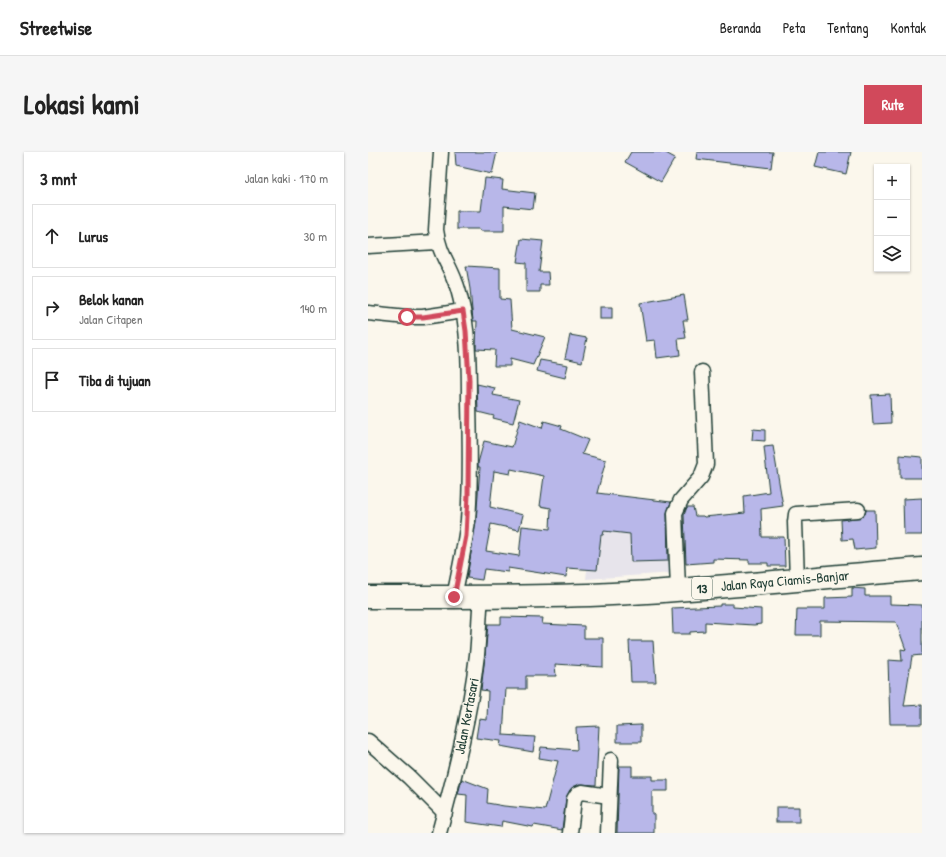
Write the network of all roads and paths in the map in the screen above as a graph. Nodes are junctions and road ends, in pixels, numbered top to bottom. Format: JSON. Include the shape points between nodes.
{"nodes":[{"id":1,"x":441,"y":152,"type":"edge"},
{"id":2,"x":437,"y":242,"type":"junction"},
{"id":3,"x":368,"y":246,"type":"edge"},
{"id":4,"x":463,"y":311,"type":"junction"},
{"id":5,"x":368,"y":313,"type":"edge"},
{"id":6,"x":702,"y":372,"type":"dead end"},
{"id":7,"x":858,"y":510,"type":"dead end"},
{"id":8,"x":922,"y":568,"type":"edge"},
{"id":9,"x":797,"y":580,"type":"junction"},
{"id":10,"x":678,"y":589,"type":"junction"},
{"id":11,"x":368,"y":597,"type":"edge"},
{"id":12,"x":454,"y":597,"type":"junction"},
{"id":13,"x":481,"y":597,"type":"junction"},
{"id":14,"x":368,"y":741,"type":"edge"},
{"id":15,"x":611,"y":760,"type":"dead end"},
{"id":16,"x":609,"y":796,"type":"junction"},
{"id":17,"x":445,"y":812,"type":"junction"},
{"id":18,"x":439,"y":833,"type":"edge"},
{"id":19,"x":570,"y":833,"type":"edge"},
{"id":20,"x":608,"y":833,"type":"edge"}],
"edges":[{"from":1,"to":2,"type":"street"},
{"from":2,"to":3,"type":"street"},
{"from":2,"to":4,"type":"street","via":[[455,280]]},
{"from":4,"to":5,"type":"street","via":[[423,317]]},
{"from":4,"to":12,"type":"street","via":[[469,380],[468,495],[466,536]]},
{"from":6,"to":10,"type":"street","via":[[706,464],[701,477],[681,500],[675,512]]},
{"from":7,"to":9,"type":"street","via":[[796,514]]},
{"from":8,"to":9,"type":"highway","name":"Jalan Raya Ciamis-Banjar","number":"13"},
{"from":9,"to":10,"type":"highway","name":"Jalan Raya Ciamis-Banjar","number":"13"},
{"from":10,"to":13,"type":"highway","name":"Jalan Raya Ciamis-Banjar","number":"13","via":[[544,597]]},
{"from":11,"to":12,"type":"highway","number":"13"},
{"from":12,"to":13,"type":"highway","number":"13"},
{"from":13,"to":17,"type":"street","name":"Jalan Kertasari","via":[[477,654],[470,700]]},
{"from":14,"to":17,"type":"street"},
{"from":15,"to":16,"type":"street"},
{"from":16,"to":19,"type":"street","via":[[582,792],[577,794],[574,799]]},
{"from":16,"to":20,"type":"street"},
{"from":17,"to":18,"type":"street","name":"Jalan Kertasari"}]}
